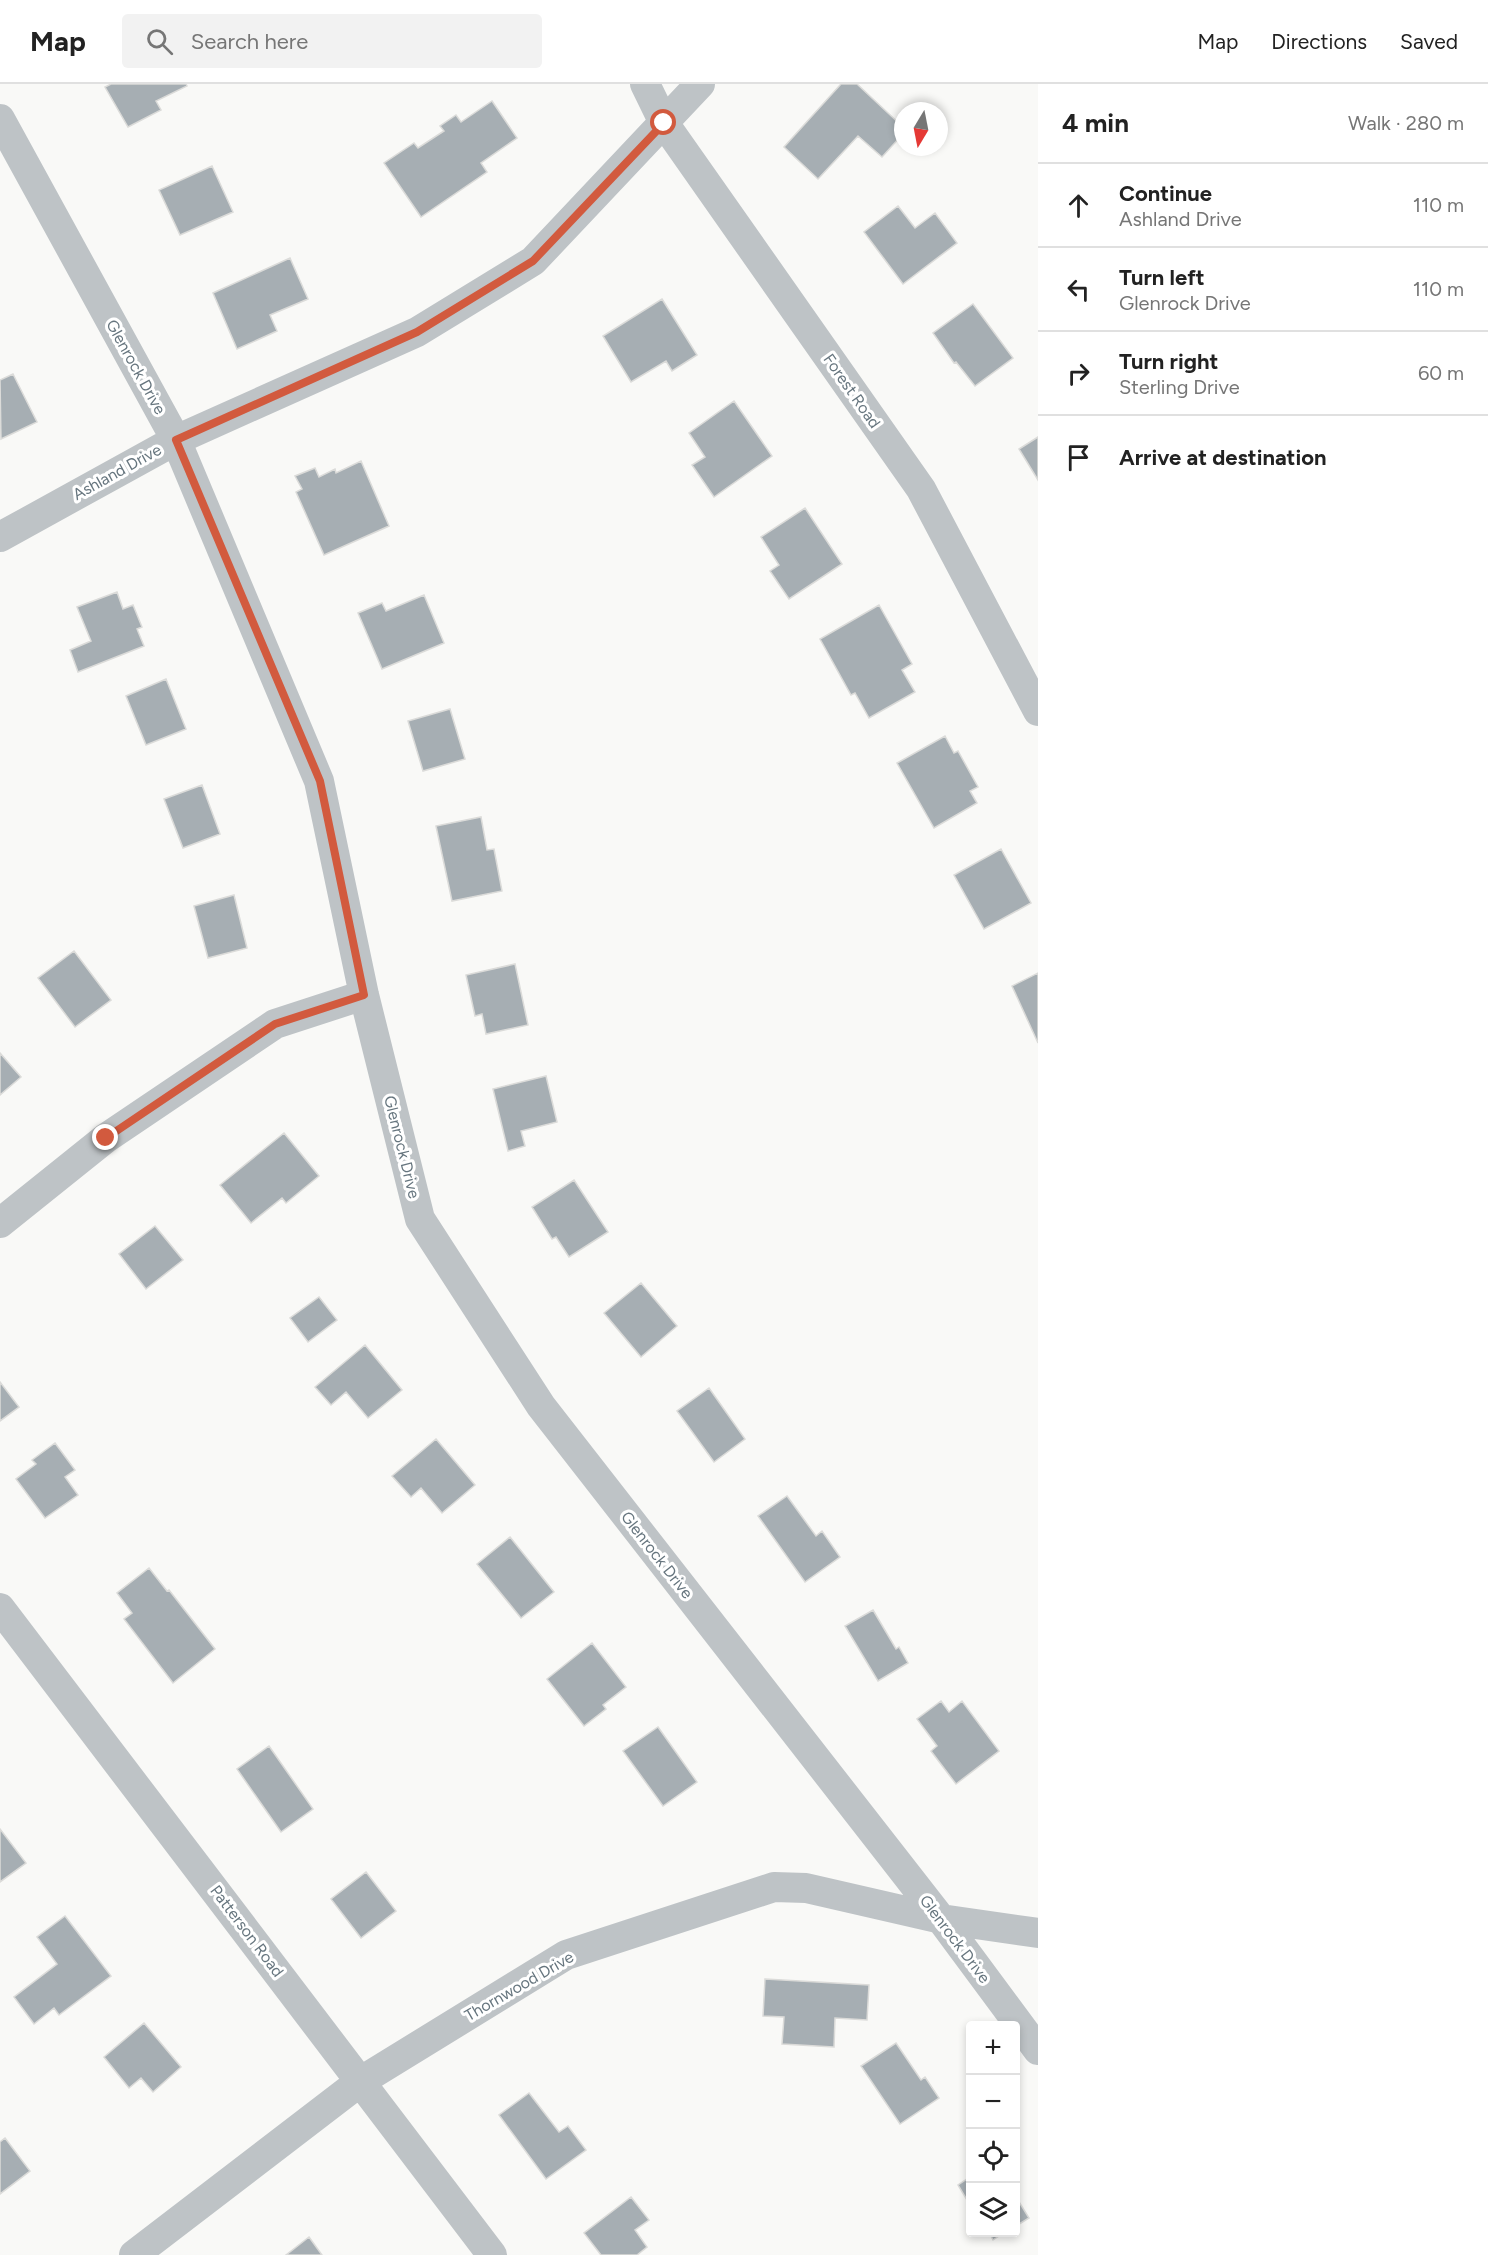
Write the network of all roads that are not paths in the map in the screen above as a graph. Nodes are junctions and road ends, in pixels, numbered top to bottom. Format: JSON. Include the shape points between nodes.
{"nodes":[{"id":1,"x":645,"y":84,"type":"edge"},
{"id":2,"x":700,"y":84,"type":"edge"},
{"id":3,"x":0,"y":119,"type":"edge"},
{"id":4,"x":664,"y":123,"type":"junction"},
{"id":5,"x":176,"y":440,"type":"junction"},
{"id":6,"x":0,"y":537,"type":"edge"},
{"id":7,"x":1038,"y":711,"type":"edge"},
{"id":8,"x":364,"y":995,"type":"junction"},
{"id":9,"x":0,"y":1223,"type":"edge"},
{"id":10,"x":0,"y":1608,"type":"edge"},
{"id":11,"x":940,"y":1919,"type":"junction"},
{"id":12,"x":1038,"y":1933,"type":"edge"},
{"id":13,"x":1038,"y":2050,"type":"edge"},
{"id":14,"x":361,"y":2081,"type":"junction"},
{"id":15,"x":134,"y":2255,"type":"edge"},
{"id":16,"x":492,"y":2255,"type":"edge"}],
"edges":[{"from":1,"to":4,"type":"street","name":"Forest Road"},
{"from":2,"to":4,"type":"street","name":"Ashland Drive"},
{"from":3,"to":5,"type":"street","name":"Glenrock Drive"},
{"from":4,"to":5,"type":"street","name":"Ashland Drive","via":[[533,261],[417,332]]},
{"from":4,"to":7,"type":"street","name":"Forest Road","via":[[921,489]]},
{"from":5,"to":6,"type":"street","name":"Ashland Drive"},
{"from":5,"to":8,"type":"street","name":"Glenrock Drive","via":[[320,781]]},
{"from":8,"to":9,"type":"street","via":[[275,1024],[106,1138]]},
{"from":8,"to":11,"type":"street","name":"Glenrock Drive","via":[[420,1219],[541,1406]]},
{"from":10,"to":14,"type":"street","name":"Patterson Road"},
{"from":11,"to":12,"type":"street","name":"Thornwood Drive"},
{"from":11,"to":13,"type":"street","name":"Glenrock Drive"},
{"from":11,"to":14,"type":"street","name":"Thornwood Drive","via":[[806,1888],[774,1887],[566,1955]]},
{"from":14,"to":15,"type":"street","name":"Thornwood Drive"},
{"from":14,"to":16,"type":"street","name":"Patterson Road"}]}
